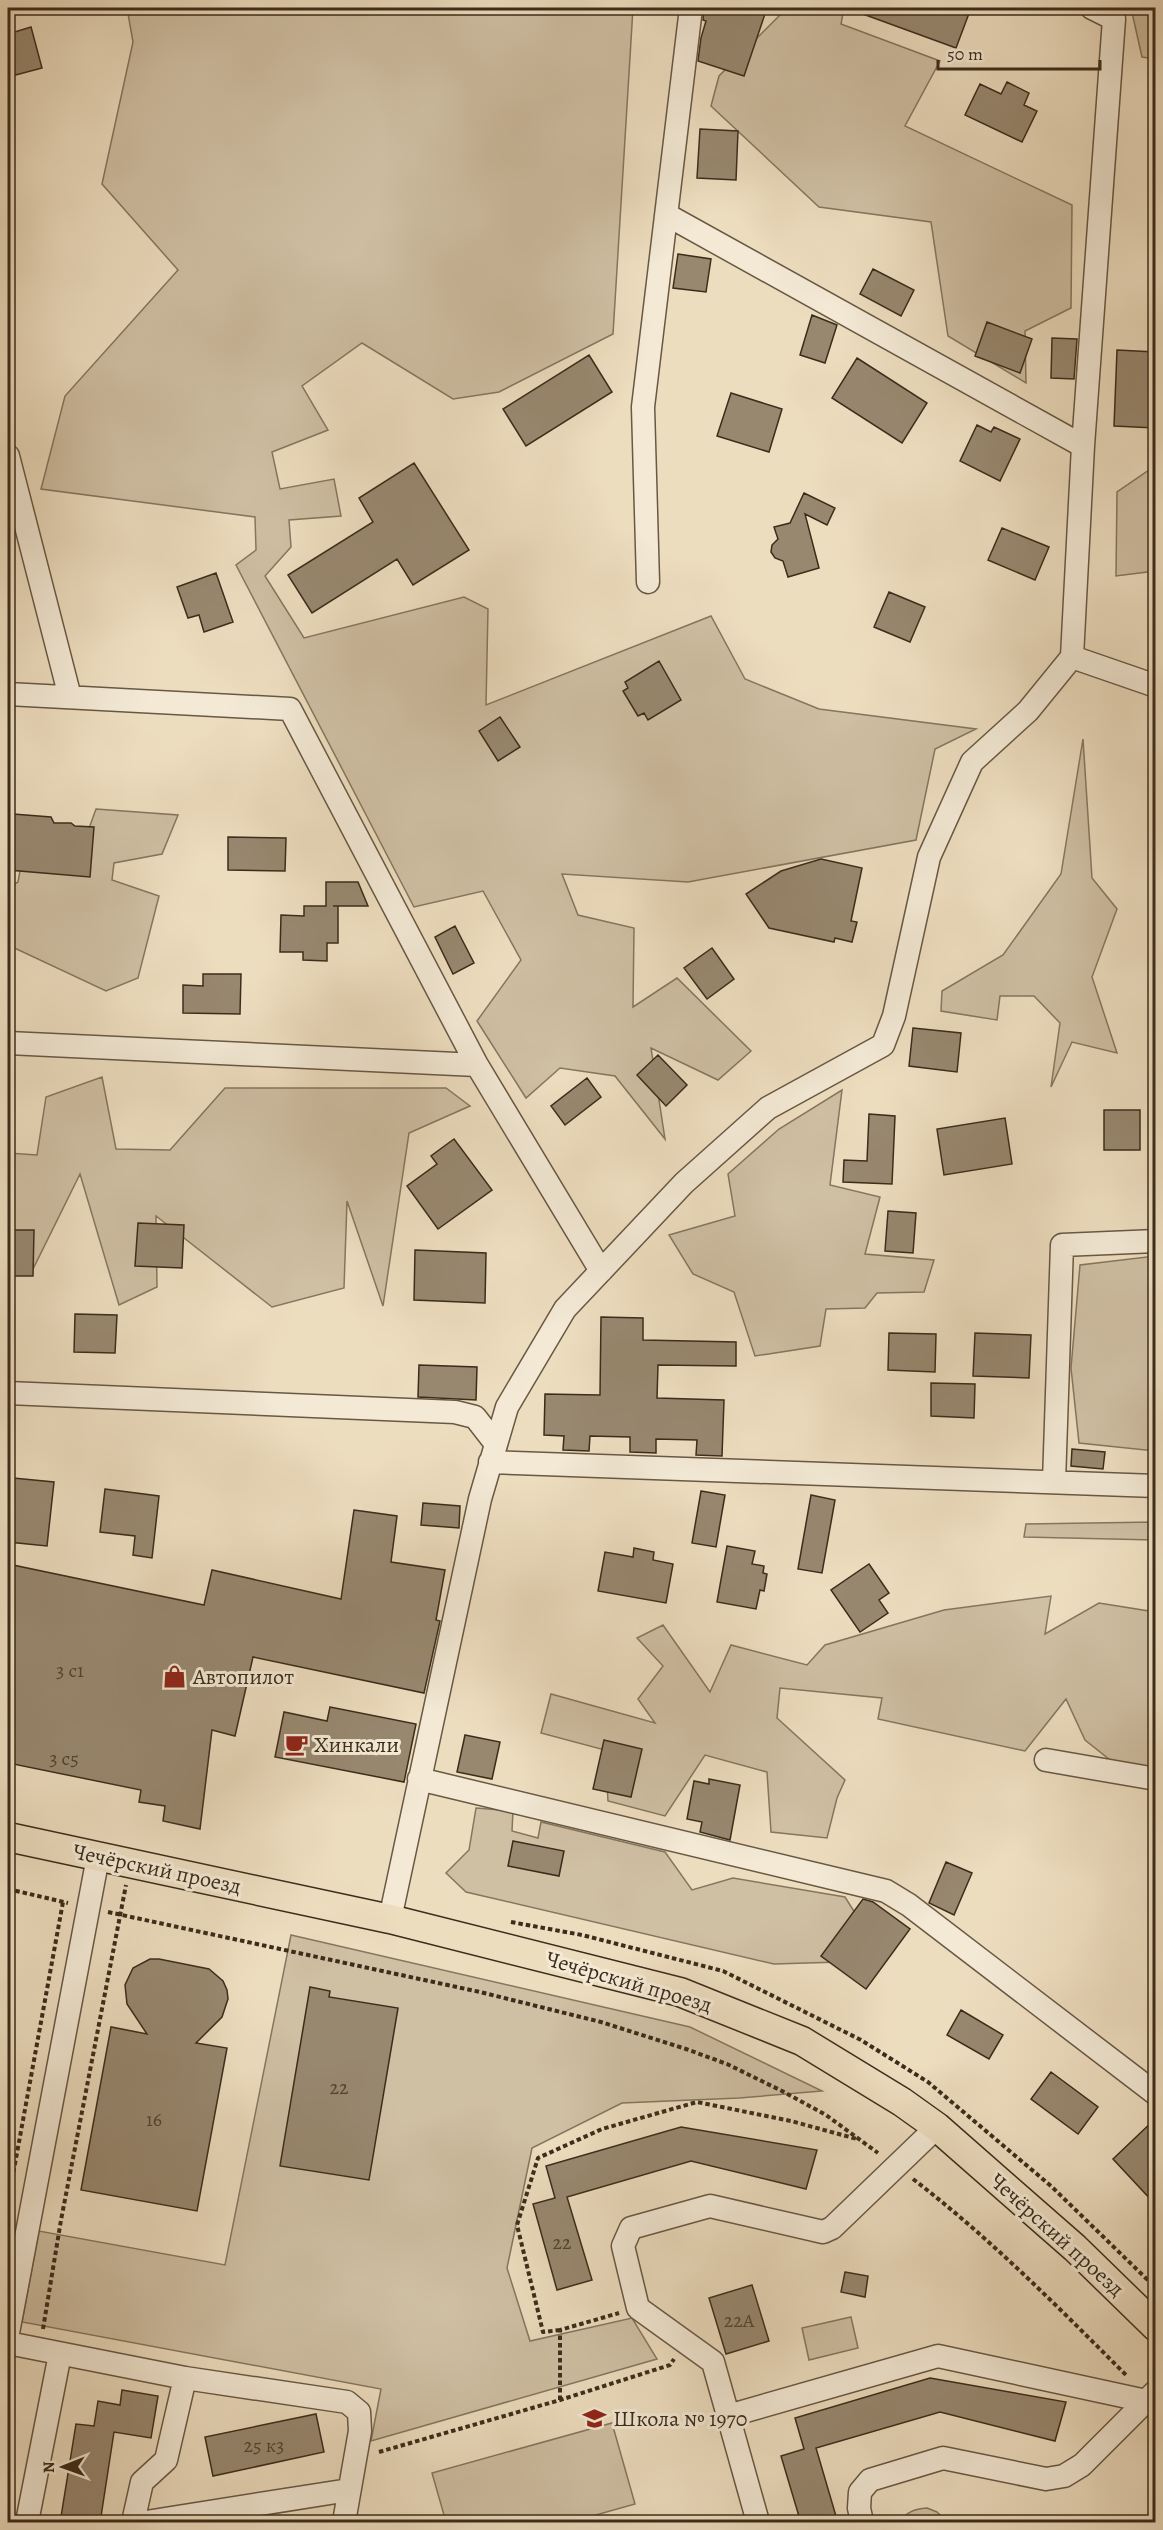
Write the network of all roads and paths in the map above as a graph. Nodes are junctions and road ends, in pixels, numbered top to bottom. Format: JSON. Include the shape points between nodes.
{"nodes":[{"id":1,"x":691,"y":8,"type":"edge"},
{"id":2,"x":1092,"y":8,"type":"edge"},
{"id":3,"x":667,"y":215,"type":"junction"},
{"id":4,"x":1083,"y":446,"type":"junction"},
{"id":5,"x":8,"y":456,"type":"edge"},
{"id":6,"x":648,"y":582,"type":"dead end"},
{"id":7,"x":1072,"y":657,"type":"junction"},
{"id":8,"x":1155,"y":686,"type":"edge"},
{"id":9,"x":8,"y":694,"type":"edge"},
{"id":10,"x":70,"y":697,"type":"junction"},
{"id":11,"x":8,"y":1043,"type":"edge"},
{"id":12,"x":477,"y":1065,"type":"junction"},
{"id":13,"x":1155,"y":1241,"type":"edge"},
{"id":14,"x":600,"y":1271,"type":"junction"},
{"id":15,"x":8,"y":1393,"type":"edge"},
{"id":16,"x":493,"y":1453,"type":"junction"},
{"id":17,"x":1054,"y":1482,"type":"junction"},
{"id":18,"x":1155,"y":1486,"type":"edge"},
{"id":19,"x":1046,"y":1760,"type":"dead end"},
{"id":20,"x":419,"y":1779,"type":"junction"},
{"id":21,"x":1155,"y":1779,"type":"edge"},
{"id":22,"x":8,"y":1837,"type":"edge"},
{"id":23,"x":98,"y":1857,"type":"junction"},
{"id":24,"x":130,"y":1864,"type":"junction"},
{"id":25,"x":8,"y":1889,"type":"edge"},
{"id":26,"x":63,"y":1902,"type":"junction"},
{"id":27,"x":88,"y":1908,"type":"junction"},
{"id":28,"x":121,"y":1915,"type":"junction"},
{"id":29,"x":390,"y":1919,"type":"junction"},
{"id":30,"x":1155,"y":2094,"type":"edge"},
{"id":31,"x":937,"y":2127,"type":"junction"},
{"id":32,"x":860,"y":2139,"type":"junction"},
{"id":33,"x":896,"y":2167,"type":"junction"},
{"id":34,"x":1051,"y":2186,"type":"dead end"},
{"id":35,"x":8,"y":2202,"type":"edge"},
{"id":36,"x":1155,"y":2288,"type":"edge"},
{"id":37,"x":638,"y":2308,"type":"junction"},
{"id":38,"x":1155,"y":2327,"type":"edge"},
{"id":39,"x":560,"y":2330,"type":"junction"},
{"id":40,"x":8,"y":2333,"type":"edge"},
{"id":41,"x":8,"y":2343,"type":"edge"},
{"id":42,"x":686,"y":2344,"type":"junction"},
{"id":43,"x":50,"y":2352,"type":"junction"},
{"id":44,"x":185,"y":2378,"type":"junction"},
{"id":45,"x":1150,"y":2397,"type":"edge"},
{"id":46,"x":560,"y":2400,"type":"junction"},
{"id":47,"x":728,"y":2416,"type":"junction"},
{"id":48,"x":355,"y":2458,"type":"junction"},
{"id":49,"x":349,"y":2490,"type":"junction"},
{"id":50,"x":27,"y":2523,"type":"edge"},
{"id":51,"x":133,"y":2523,"type":"edge"},
{"id":52,"x":146,"y":2523,"type":"edge"},
{"id":53,"x":344,"y":2523,"type":"edge"},
{"id":54,"x":758,"y":2523,"type":"edge"},
{"id":55,"x":862,"y":2523,"type":"edge"}],
"edges":[{"from":1,"to":3,"type":"street"},
{"from":2,"to":4,"type":"street","via":[[1114,19]]},
{"from":3,"to":4,"type":"street"},
{"from":3,"to":6,"type":"street","via":[[643,407]]},
{"from":4,"to":7,"type":"street"},
{"from":5,"to":10,"type":"street"},
{"from":7,"to":8,"type":"street"},
{"from":7,"to":14,"type":"street","via":[[1028,711],[972,762],[929,857],[894,1016],[883,1046],[768,1108],[684,1183]]},
{"from":9,"to":10,"type":"street"},
{"from":10,"to":12,"type":"street","via":[[290,709]]},
{"from":11,"to":12,"type":"street"},
{"from":12,"to":14,"type":"street"},
{"from":13,"to":17,"type":"street","via":[[1062,1245]]},
{"from":14,"to":16,"type":"street","via":[[565,1309],[507,1407]]},
{"from":15,"to":16,"type":"street","via":[[455,1412],[475,1417]]},
{"from":16,"to":17,"type":"street"},
{"from":16,"to":20,"type":"street"},
{"from":17,"to":18,"type":"street"},
{"from":19,"to":21,"type":"street"},
{"from":20,"to":29,"type":"street"},
{"from":20,"to":30,"type":"street","via":[[886,1891]]},
{"from":22,"to":23,"type":"main road","name":"Чечёрский проезд"},
{"from":23,"to":24,"type":"main road","name":"Чечёрский проезд"},
{"from":23,"to":27,"type":"street"},
{"from":24,"to":28,"type":"path"},
{"from":24,"to":29,"type":"main road","name":"Чечёрский проезд"},
{"from":25,"to":26,"type":"path"},
{"from":26,"to":27,"type":"path"},
{"from":26,"to":35,"type":"path"},
{"from":27,"to":28,"type":"path"},
{"from":27,"to":40,"type":"street"},
{"from":28,"to":32,"type":"path","via":[[601,2022],[727,2064],[800,2101]]},
{"from":28,"to":43,"type":"path","via":[[62,2220]]},
{"from":29,"to":31,"type":"main road","name":"Чечёрский проезд","via":[[680,1992],[802,2041]]},
{"from":31,"to":33,"type":"street"},
{"from":31,"to":38,"type":"main road","name":"Чечёрский проезд","via":[[1075,2248]]},
{"from":32,"to":33,"type":"path"},
{"from":32,"to":39,"type":"path","via":[[697,2102],[602,2129],[538,2158],[518,2225],[543,2332]]},
{"from":33,"to":37,"type":"street","via":[[823,2232],[710,2206],[631,2228],[623,2246]]},
{"from":33,"to":45,"type":"path","via":[[952,2209]]},
{"from":34,"to":36,"type":"path"},
{"from":37,"to":39,"type":"path"},
{"from":37,"to":42,"type":"street"},
{"from":39,"to":46,"type":"path"},
{"from":41,"to":43,"type":"street"},
{"from":42,"to":46,"type":"path","via":[[670,2365]]},
{"from":42,"to":47,"type":"street","via":[[713,2362]]},
{"from":43,"to":44,"type":"street"},
{"from":43,"to":50,"type":"street"},
{"from":44,"to":48,"type":"street","via":[[347,2402],[359,2412]]},
{"from":44,"to":51,"type":"street","via":[[166,2460],[142,2482]]},
{"from":45,"to":47,"type":"street","via":[[938,2356]]},
{"from":45,"to":55,"type":"street","via":[[1082,2465],[1064,2476],[1046,2479],[943,2458],[870,2481],[860,2492]]},
{"from":46,"to":48,"type":"path"},
{"from":47,"to":54,"type":"street"},
{"from":48,"to":49,"type":"street"},
{"from":49,"to":52,"type":"street"},
{"from":49,"to":53,"type":"street"}]}
